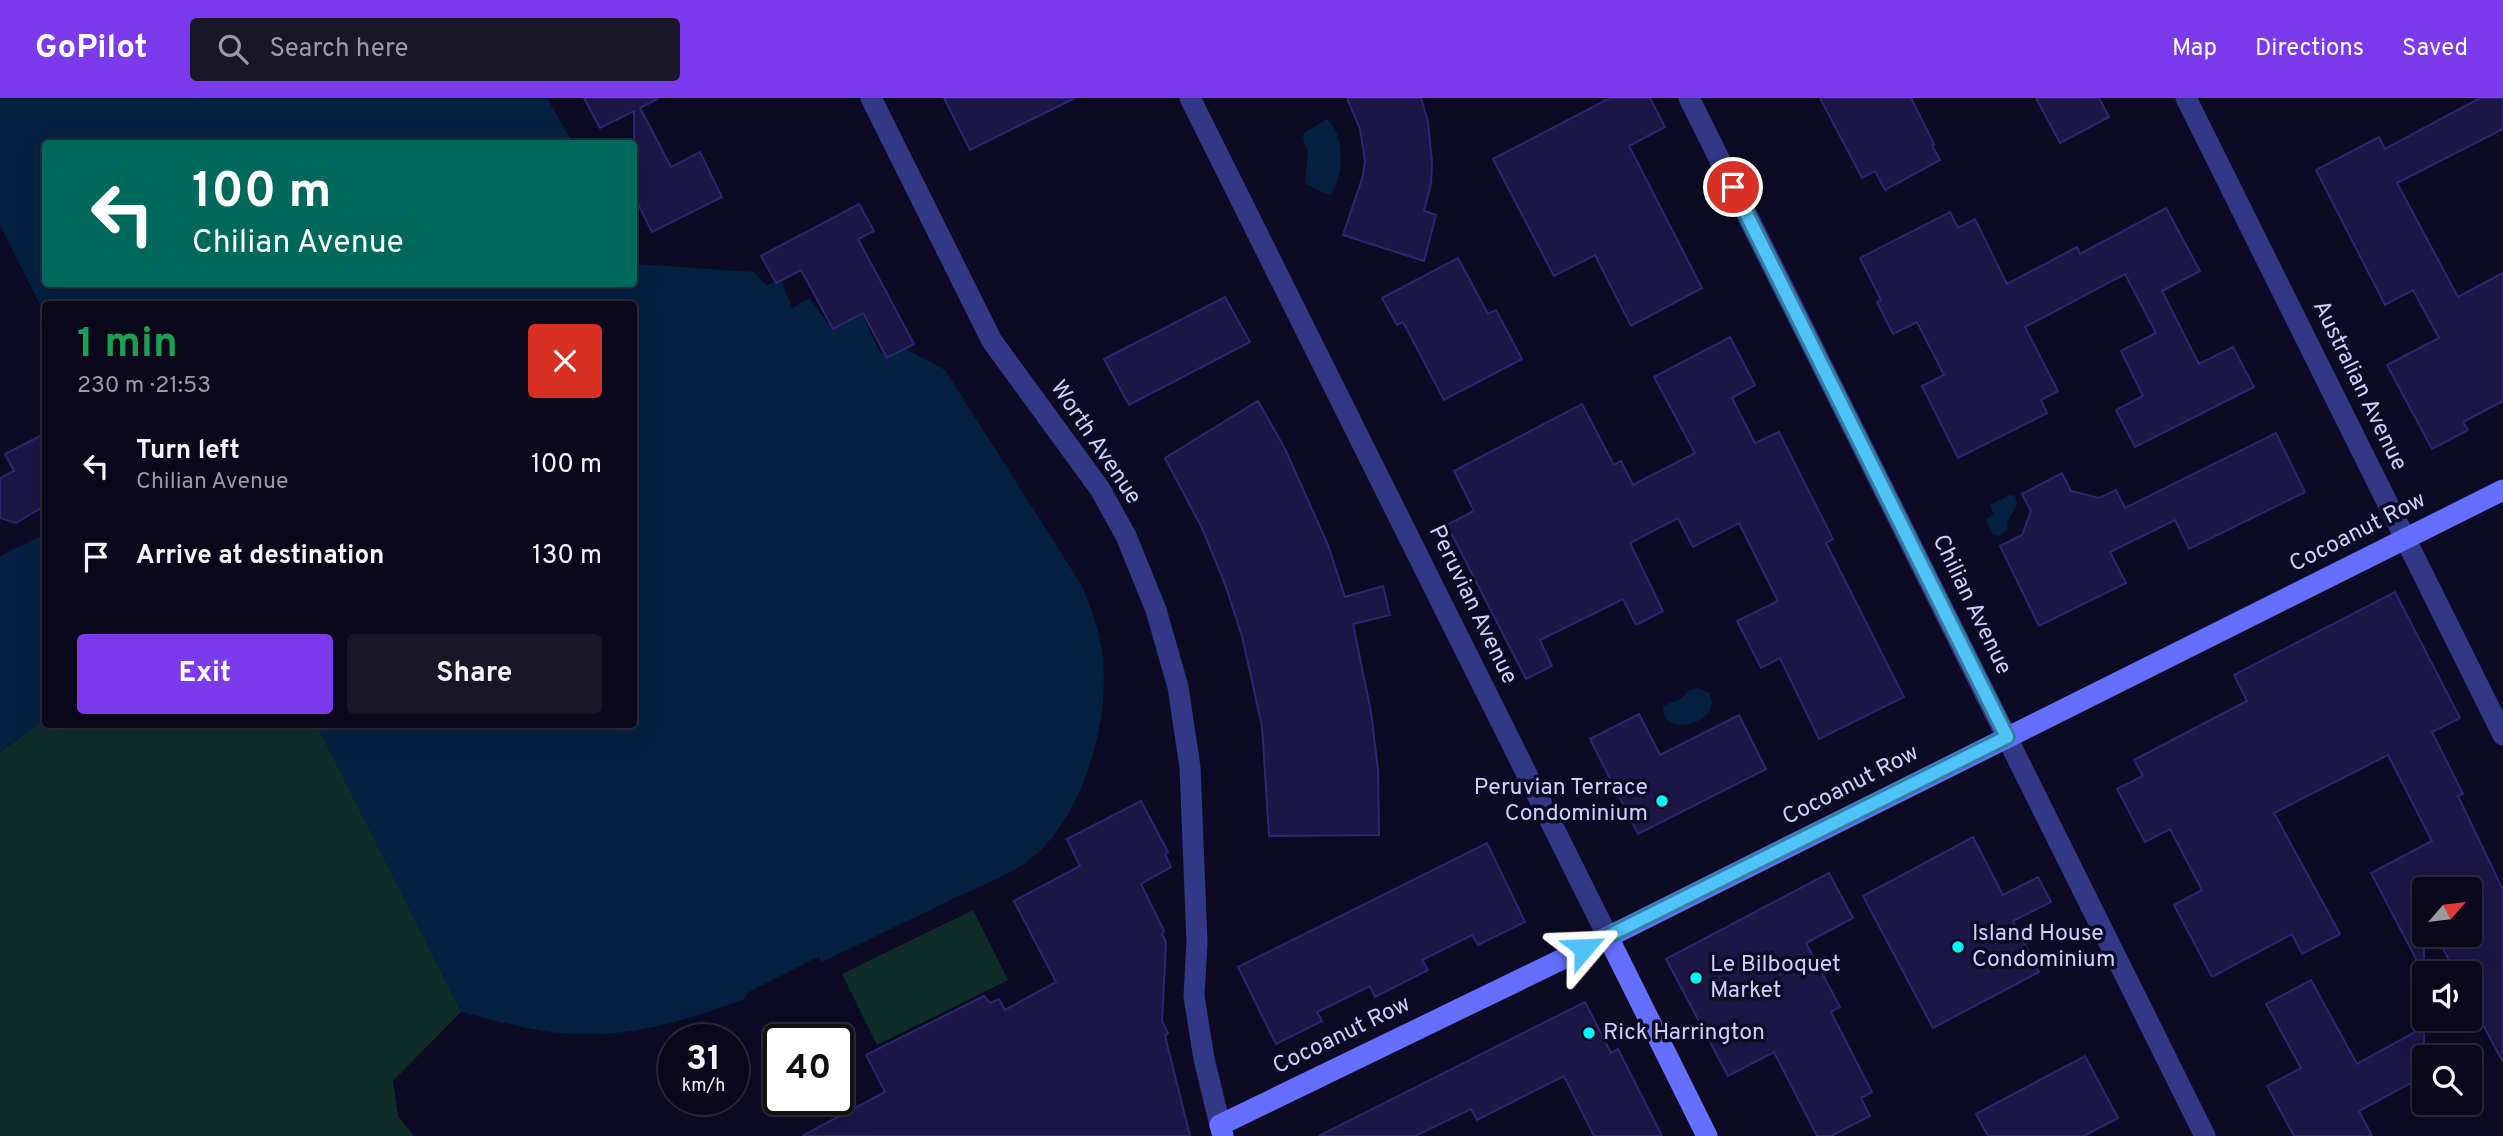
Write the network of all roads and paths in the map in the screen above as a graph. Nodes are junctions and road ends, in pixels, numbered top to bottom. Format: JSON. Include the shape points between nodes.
{"nodes":[{"id":1,"x":871,"y":98,"type":"edge"},
{"id":2,"x":1190,"y":98,"type":"edge"},
{"id":3,"x":1689,"y":98,"type":"edge"},
{"id":4,"x":2186,"y":98,"type":"edge"},
{"id":5,"x":2503,"y":490,"type":"edge"},
{"id":6,"x":2406,"y":539,"type":"junction"},
{"id":7,"x":2503,"y":735,"type":"edge"},
{"id":8,"x":2007,"y":737,"type":"junction"},
{"id":9,"x":1608,"y":937,"type":"junction"},
{"id":10,"x":1222,"y":1130,"type":"edge"},
{"id":11,"x":1707,"y":1136,"type":"edge"},
{"id":12,"x":2206,"y":1136,"type":"edge"}],
"edges":[{"from":1,"to":10,"type":"street","name":"Worth Avenue","via":[[992,341],[1100,489],[1126,536],[1156,610],[1178,687],[1190,766],[1195,996],[1204,1059]]},
{"from":2,"to":9,"type":"street","name":"Peruvian Avenue"},
{"from":3,"to":8,"type":"street","name":"Chilian Avenue"},
{"from":4,"to":6,"type":"street","name":"Australian Avenue"},
{"from":5,"to":6,"type":"street","name":"Cocoanut Row"},
{"from":6,"to":7,"type":"street","name":"Australian Avenue"},
{"from":6,"to":8,"type":"street","name":"Cocoanut Row"},
{"from":8,"to":9,"type":"street","name":"Cocoanut Row"},
{"from":8,"to":12,"type":"street","name":"Chilian Avenue"},
{"from":9,"to":10,"type":"street","name":"Cocoanut Row"},
{"from":9,"to":11,"type":"street","name":"Peruvian Avenue"}]}
